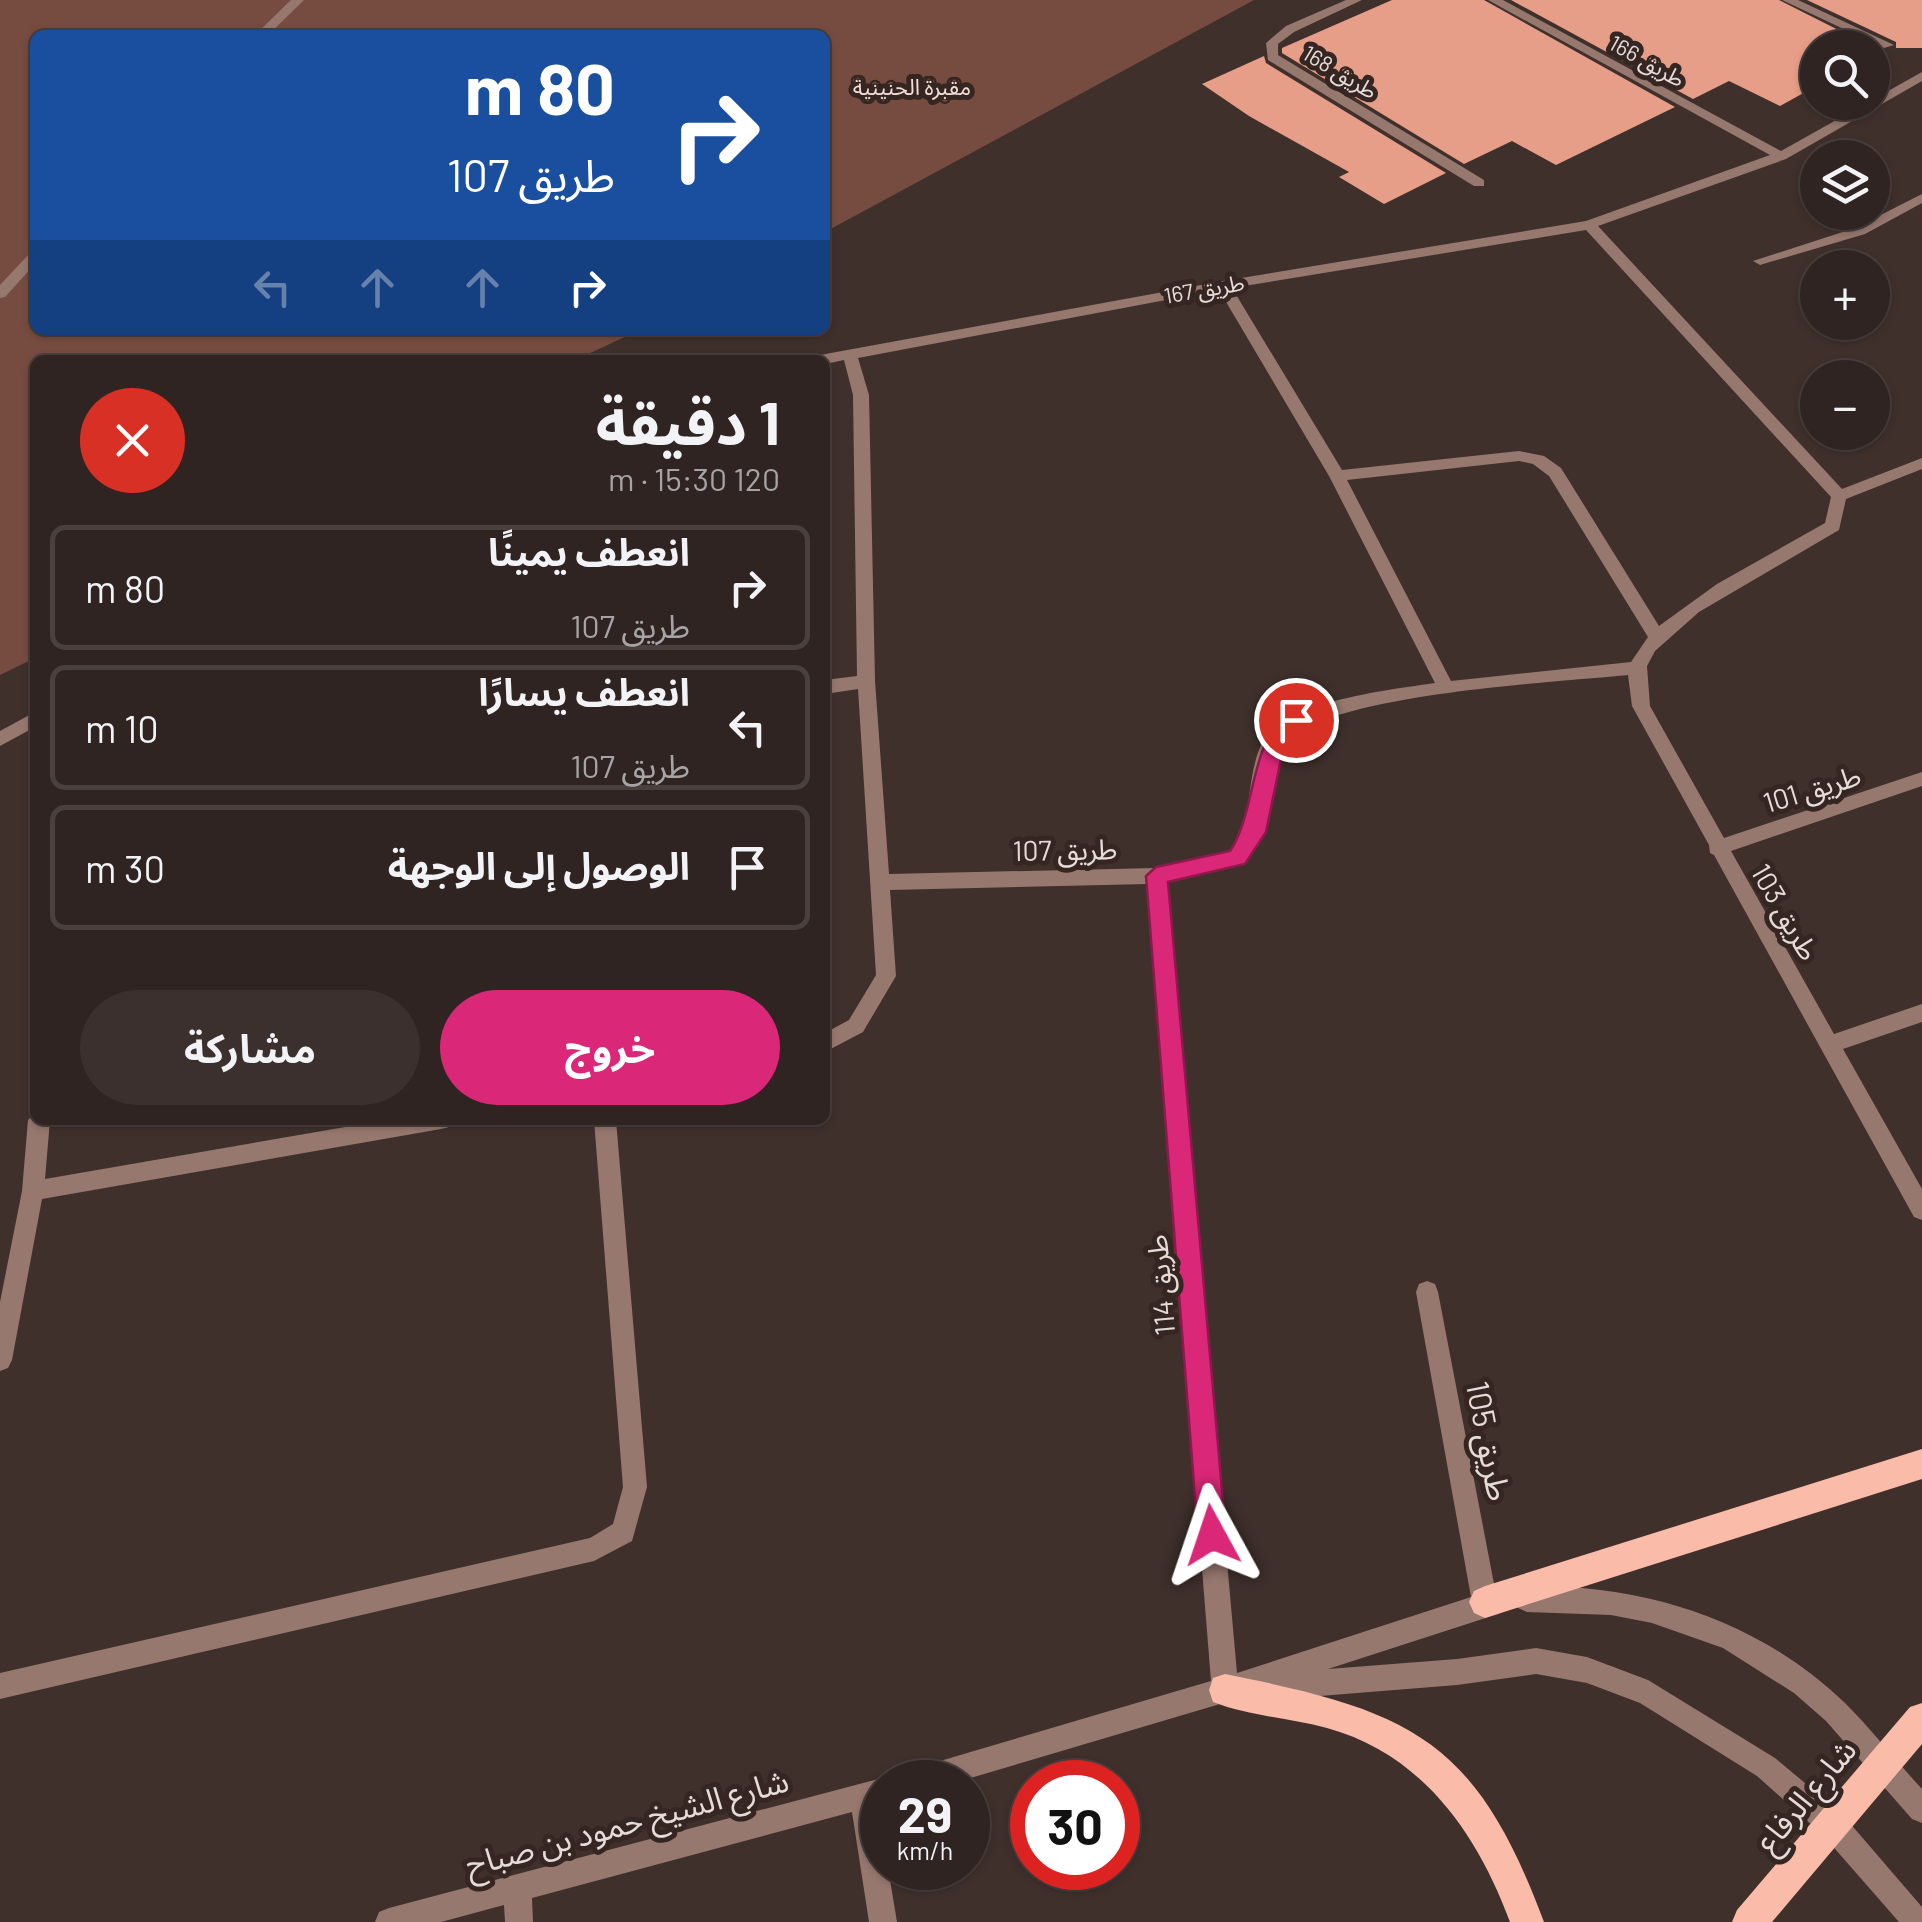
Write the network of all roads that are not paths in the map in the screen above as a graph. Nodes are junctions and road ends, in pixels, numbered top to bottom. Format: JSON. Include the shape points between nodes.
{"nodes":[{"id":1,"x":298,"y":0,"type":"edge"},
{"id":2,"x":1356,"y":0,"type":"edge"},
{"id":3,"x":1494,"y":0,"type":"edge"},
{"id":4,"x":1788,"y":0,"type":"edge"},
{"id":5,"x":265,"y":30,"type":"edge"},
{"id":6,"x":1855,"y":30,"type":"edge"},
{"id":7,"x":1922,"y":76,"type":"edge"},
{"id":8,"x":1781,"y":156,"type":"junction"},
{"id":9,"x":1479,"y":183,"type":"dead end"},
{"id":10,"x":1922,"y":198,"type":"edge"},
{"id":11,"x":1588,"y":225,"type":"junction"},
{"id":12,"x":30,"y":261,"type":"edge"},
{"id":13,"x":1760,"y":261,"type":"dead end"},
{"id":14,"x":1222,"y":285,"type":"junction"},
{"id":15,"x":0,"y":294,"type":"edge"},
{"id":16,"x":850,"y":355,"type":"junction"},
{"id":17,"x":830,"y":358,"type":"edge"},
{"id":18,"x":1922,"y":463,"type":"edge"},
{"id":19,"x":1337,"y":476,"type":"junction"},
{"id":20,"x":1839,"y":496,"type":"junction"},
{"id":21,"x":1654,"y":634,"type":"junction"},
{"id":22,"x":1638,"y":668,"type":"junction"},
{"id":23,"x":866,"y":680,"type":"junction"},
{"id":24,"x":830,"y":686,"type":"edge"},
{"id":25,"x":1445,"y":686,"type":"junction"},
{"id":26,"x":30,"y":722,"type":"edge"},
{"id":27,"x":0,"y":739,"type":"edge"},
{"id":28,"x":1922,"y":779,"type":"edge"},
{"id":29,"x":1717,"y":848,"type":"junction"},
{"id":30,"x":1156,"y":876,"type":"junction"},
{"id":31,"x":882,"y":882,"type":"junction"},
{"id":32,"x":1922,"y":1013,"type":"edge"},
{"id":33,"x":830,"y":1040,"type":"edge"},
{"id":34,"x":1830,"y":1044,"type":"junction"},
{"id":35,"x":39,"y":1125,"type":"edge"},
{"id":36,"x":411,"y":1125,"type":"edge"},
{"id":37,"x":605,"y":1125,"type":"edge"},
{"id":38,"x":33,"y":1191,"type":"junction"},
{"id":39,"x":1922,"y":1210,"type":"edge"},
{"id":40,"x":1427,"y":1292,"type":"dead end"},
{"id":41,"x":0,"y":1360,"type":"edge"},
{"id":42,"x":1922,"y":1464,"type":"edge"},
{"id":43,"x":1485,"y":1602,"type":"junction"},
{"id":44,"x":0,"y":1686,"type":"edge"},
{"id":45,"x":1225,"y":1690,"type":"junction"},
{"id":46,"x":1922,"y":1719,"type":"edge"},
{"id":47,"x":987,"y":1760,"type":"edge"},
{"id":48,"x":1880,"y":1764,"type":"junction"},
{"id":49,"x":860,"y":1797,"type":"edge"},
{"id":50,"x":1922,"y":1809,"type":"edge"},
{"id":51,"x":1832,"y":1824,"type":"junction"},
{"id":52,"x":517,"y":1887,"type":"junction"},
{"id":53,"x":880,"y":1890,"type":"edge"},
{"id":54,"x":389,"y":1922,"type":"edge"},
{"id":55,"x":519,"y":1922,"type":"edge"},
{"id":56,"x":883,"y":1922,"type":"edge"},
{"id":57,"x":1527,"y":1922,"type":"edge"},
{"id":58,"x":1749,"y":1922,"type":"edge"},
{"id":59,"x":1918,"y":1922,"type":"edge"}],
"edges":[{"from":1,"to":5,"type":"street"},
{"from":2,"to":9,"type":"street","name":"طريق 168","via":[[1290,28],[1272,43],[1272,56]]},
{"from":3,"to":8,"type":"street","name":"طريق 166"},
{"from":4,"to":6,"type":"street"},
{"from":7,"to":8,"type":"street","name":"طريق 167"},
{"from":8,"to":11,"type":"street","name":"طريق 167"},
{"from":10,"to":13,"type":"street","via":[[1860,231]]},
{"from":11,"to":14,"type":"street","name":"طريق 167"},
{"from":11,"to":20,"type":"street"},
{"from":12,"to":15,"type":"street"},
{"from":14,"to":16,"type":"street","name":"طريق 167"},
{"from":14,"to":19,"type":"street"},
{"from":16,"to":17,"type":"street","name":"طريق 167"},
{"from":16,"to":23,"type":"street","via":[[861,395]]},
{"from":18,"to":20,"type":"street"},
{"from":19,"to":21,"type":"street","via":[[1519,456],[1538,460],[1556,472]]},
{"from":19,"to":25,"type":"street"},
{"from":20,"to":21,"type":"street","via":[[1833,526]]},
{"from":21,"to":22,"type":"street"},
{"from":22,"to":25,"type":"street","name":"طريق 107"},
{"from":22,"to":29,"type":"street","name":"طريق 103","via":[[1641,706]]},
{"from":23,"to":24,"type":"street"},
{"from":23,"to":31,"type":"street"},
{"from":25,"to":30,"type":"street","name":"طريق 107","via":[[1296,720],[1276,737],[1255,832],[1238,858]]},
{"from":26,"to":27,"type":"street"},
{"from":28,"to":29,"type":"street","name":"طريق 101"},
{"from":29,"to":34,"type":"street","name":"طريق 103"},
{"from":30,"to":31,"type":"street","name":"طريق 107"},
{"from":30,"to":45,"type":"street","name":"طريق 114"},
{"from":31,"to":33,"type":"street","via":[[886,976],[856,1026]]},
{"from":32,"to":34,"type":"street"},
{"from":34,"to":39,"type":"street","name":"طريق 103"},
{"from":35,"to":38,"type":"street"},
{"from":36,"to":38,"type":"street"},
{"from":37,"to":44,"type":"street","via":[[636,1486],[623,1532],[594,1549]]},
{"from":38,"to":41,"type":"street"},
{"from":40,"to":43,"type":"street","name":"طريق 105"},
{"from":42,"to":43,"type":"main road"},
{"from":43,"to":45,"type":"street"},
{"from":43,"to":48,"type":"street","via":[[1551,1597],[1612,1604],[1669,1614],[1726,1636],[1821,1700]]},
{"from":45,"to":47,"type":"street"},
{"from":45,"to":51,"type":"street","via":[[1536,1661],[1587,1670],[1700,1722]]},
{"from":45,"to":57,"type":"main road","via":[[1328,1712],[1382,1732],[1432,1766],[1476,1813],[1510,1870]]},
{"from":46,"to":48,"type":"main road","name":"شارع الرفاع"},
{"from":48,"to":50,"type":"street"},
{"from":48,"to":51,"type":"main road","name":"شارع الرفاع"},
{"from":49,"to":52,"type":"street","name":"شارع الشيخ حمود بن صباح"},
{"from":51,"to":58,"type":"main road","name":"شارع الرفاع"},
{"from":51,"to":59,"type":"street"},
{"from":52,"to":54,"type":"street","name":"شارع الشيخ حمود بن صباح"},
{"from":52,"to":55,"type":"street"},
{"from":53,"to":56,"type":"street"}]}
